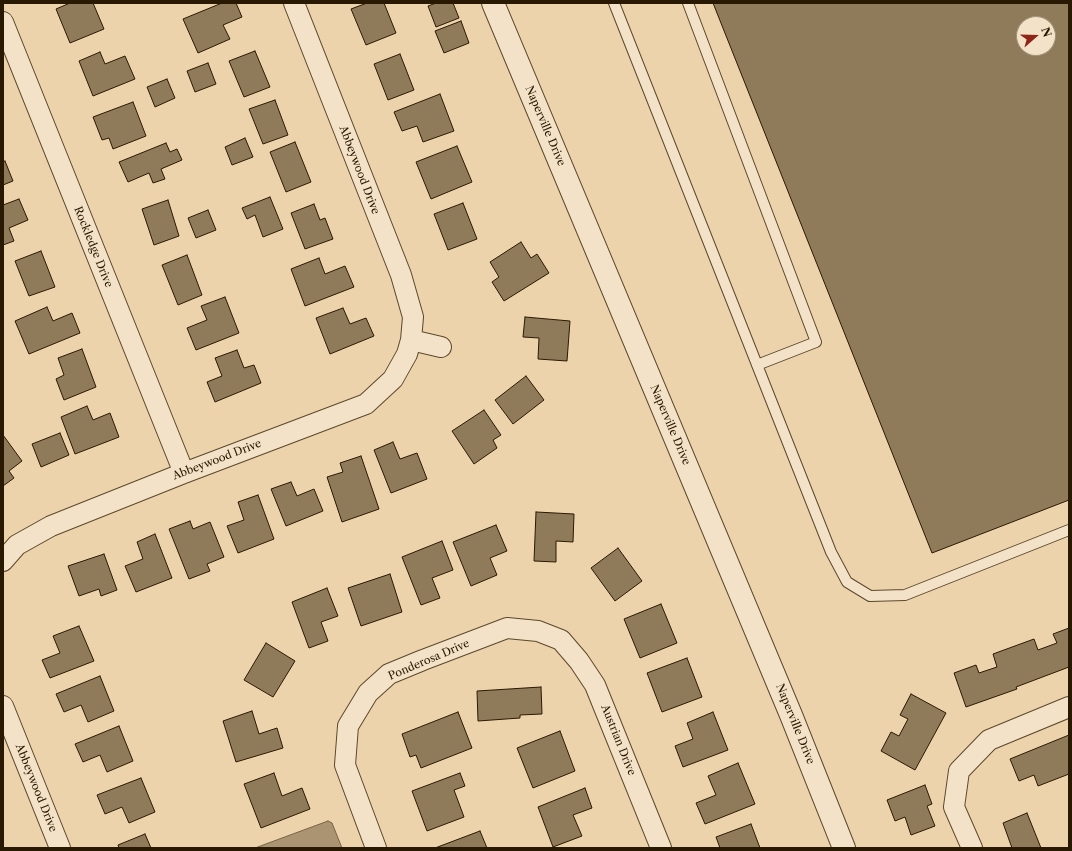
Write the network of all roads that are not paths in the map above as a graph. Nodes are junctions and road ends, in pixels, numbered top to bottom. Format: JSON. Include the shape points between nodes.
{"nodes":[{"id":1,"x":294,"y":3,"type":"edge"},
{"id":2,"x":493,"y":3,"type":"edge"},
{"id":3,"x":614,"y":3,"type":"edge"},
{"id":4,"x":688,"y":3,"type":"edge"},
{"id":5,"x":3,"y":22,"type":"edge"},
{"id":6,"x":411,"y":340,"type":"junction"},
{"id":7,"x":440,"y":347,"type":"dead end"},
{"id":8,"x":757,"y":366,"type":"junction"},
{"id":9,"x":184,"y":473,"type":"junction"},
{"id":10,"x":1069,"y":530,"type":"edge"},
{"id":11,"x":3,"y":561,"type":"edge"},
{"id":12,"x":562,"y":640,"type":"joint"},
{"id":13,"x":3,"y":706,"type":"edge"},
{"id":14,"x":1069,"y":707,"type":"edge"},
{"id":15,"x":60,"y":848,"type":"edge"},
{"id":16,"x":376,"y":848,"type":"edge"},
{"id":17,"x":661,"y":848,"type":"edge"},
{"id":18,"x":844,"y":848,"type":"edge"},
{"id":19,"x":972,"y":848,"type":"edge"}],
"edges":[{"from":1,"to":6,"type":"street","name":"Abbeywood Drive","via":[[401,275],[413,317]]},
{"from":2,"to":18,"type":"street","name":"Naperville Drive","via":[[794,722]]},
{"from":3,"to":8,"type":"lane"},
{"from":4,"to":8,"type":"lane","via":[[816,342]]},
{"from":5,"to":9,"type":"street","name":"Rockledge Drive"},
{"from":6,"to":7,"type":"street"},
{"from":6,"to":9,"type":"street","name":"Abbeywood Drive","via":[[407,354],[393,378],[366,404]]},
{"from":8,"to":10,"type":"lane","via":[[831,552],[846,582],[870,596],[905,595]]},
{"from":9,"to":11,"type":"street","name":"Abbeywood Drive","via":[[52,526],[17,545]]},
{"from":12,"to":16,"type":"street","name":"Ponderosa Drive","via":[[538,631],[507,628],[388,674],[368,693],[348,726],[345,765]]},
{"from":12,"to":17,"type":"street","name":"Austrian Drive","via":[[595,685]]},
{"from":13,"to":15,"type":"street","name":"Abbeywood Drive"},
{"from":14,"to":19,"type":"street","via":[[989,740],[959,771],[954,807]]}]}
